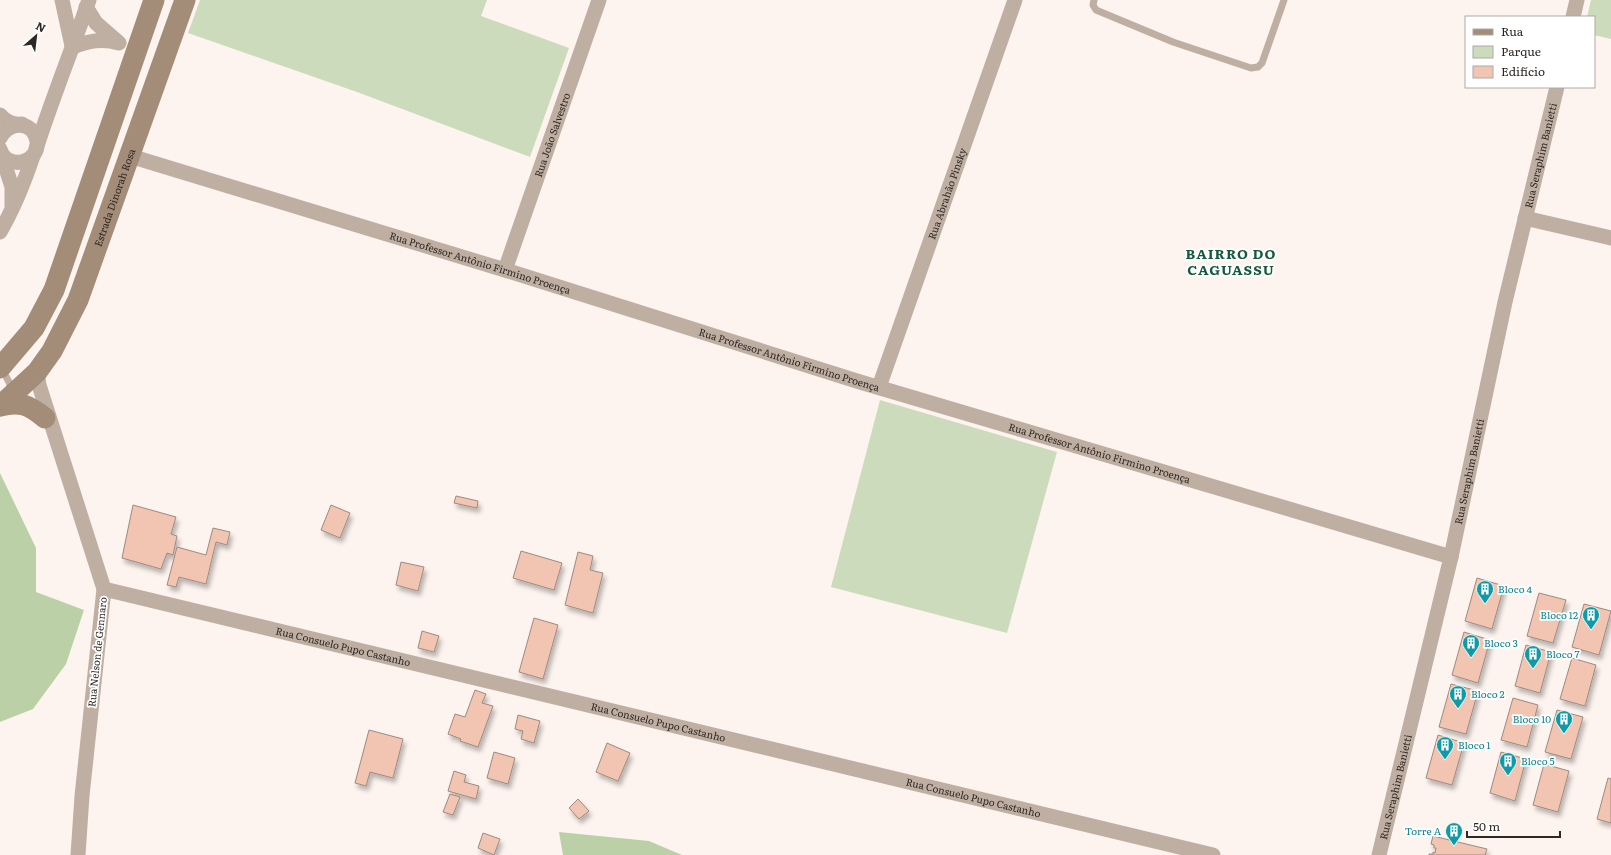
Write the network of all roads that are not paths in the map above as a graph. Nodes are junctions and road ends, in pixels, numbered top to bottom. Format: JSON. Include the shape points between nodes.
{"nodes":[{"id":1,"x":62,"y":0,"type":"edge"},
{"id":2,"x":72,"y":0,"type":"edge"},
{"id":3,"x":154,"y":0,"type":"edge"},
{"id":4,"x":185,"y":0,"type":"edge"},
{"id":5,"x":599,"y":0,"type":"edge"},
{"id":6,"x":1015,"y":0,"type":"edge"},
{"id":7,"x":1094,"y":0,"type":"edge"},
{"id":8,"x":1284,"y":0,"type":"edge"},
{"id":9,"x":1577,"y":0,"type":"edge"},
{"id":10,"x":86,"y":2,"type":"edge"},
{"id":11,"x":1573,"y":16,"type":"edge"},
{"id":12,"x":73,"y":47,"type":"junction"},
{"id":13,"x":1557,"y":88,"type":"edge"},
{"id":14,"x":50,"y":105,"type":"junction"},
{"id":15,"x":0,"y":115,"type":"edge"},
{"id":16,"x":16,"y":125,"type":"junction"},
{"id":17,"x":0,"y":138,"type":"edge"},
{"id":18,"x":1,"y":151,"type":"edge"},
{"id":19,"x":35,"y":153,"type":"junction"},
{"id":20,"x":130,"y":156,"type":"junction"},
{"id":21,"x":12,"y":211,"type":"junction"},
{"id":22,"x":1525,"y":218,"type":"junction"},
{"id":23,"x":0,"y":232,"type":"edge"},
{"id":24,"x":1611,"y":238,"type":"edge"},
{"id":25,"x":505,"y":270,"type":"junction"},
{"id":26,"x":34,"y":328,"type":"junction"},
{"id":27,"x":0,"y":366,"type":"edge"},
{"id":28,"x":31,"y":378,"type":"junction"},
{"id":29,"x":879,"y":388,"type":"junction"},
{"id":30,"x":0,"y":406,"type":"edge"},
{"id":31,"x":49,"y":425,"type":"junction"},
{"id":32,"x":1451,"y":557,"type":"junction"},
{"id":33,"x":104,"y":589,"type":"junction"},
{"id":34,"x":78,"y":855,"type":"edge"},
{"id":35,"x":1213,"y":855,"type":"edge"},
{"id":36,"x":1379,"y":855,"type":"edge"}],
"edges":[{"from":1,"to":12,"type":"street"},
{"from":2,"to":10,"type":"street"},
{"from":3,"to":26,"type":"main road","via":[[54,290]]},
{"from":4,"to":20,"type":"main road","name":"Estrada Dinorah Rosa"},
{"from":5,"to":25,"type":"street","name":"Rua João Salvestro"},
{"from":6,"to":29,"type":"street","name":"Rua Abrahão Pinsky"},
{"from":7,"to":8,"type":"lane","via":[[1096,10],[1173,42],[1251,68],[1262,63]]},
{"from":9,"to":11,"type":"street"},
{"from":10,"to":12,"type":"street"},
{"from":10,"to":12,"type":"street","via":[[96,23],[118,43],[108,40],[88,41]]},
{"from":12,"to":14,"type":"street"},
{"from":13,"to":22,"type":"street","name":"Rua Seraphim Banietti"},
{"from":14,"to":16,"type":"street","via":[[31,122]]},
{"from":14,"to":19,"type":"street"},
{"from":15,"to":16,"type":"street"},
{"from":16,"to":17,"type":"street","via":[[9,127]]},
{"from":16,"to":19,"type":"street","via":[[30,129],[35,135]]},
{"from":18,"to":19,"type":"street","via":[[6,159],[20,163]]},
{"from":18,"to":21,"type":"street","via":[[12,187]]},
{"from":19,"to":21,"type":"street"},
{"from":20,"to":25,"type":"street","name":"Rua Professor Antônio Firmino Proença"},
{"from":20,"to":28,"type":"main road","name":"Estrada Dinorah Rosa","via":[[78,300],[52,351]]},
{"from":21,"to":23,"type":"street"},
{"from":22,"to":24,"type":"street"},
{"from":22,"to":32,"type":"street","name":"Rua Seraphim Banietti"},
{"from":25,"to":29,"type":"street","name":"Rua Professor Antônio Firmino Proença"},
{"from":26,"to":27,"type":"main road"},
{"from":26,"to":28,"type":"main road","via":[[32,345],[24,367]]},
{"from":27,"to":30,"type":"lane","via":[[10,388]]},
{"from":28,"to":30,"type":"main road","name":"Estrada Dinorah Rosa"},
{"from":28,"to":31,"type":"street","name":"Rua Nelson de Gennaro"},
{"from":29,"to":32,"type":"street","name":"Rua Professor Antônio Firmino Proença"},
{"from":30,"to":31,"type":"main road","via":[[12,403],[26,405]]},
{"from":31,"to":33,"type":"street","name":"Rua Nelson de Gennaro"},
{"from":32,"to":36,"type":"street","name":"Rua Seraphim Banietti"},
{"from":33,"to":34,"type":"street","name":"Rua Nelson de Gennaro"},
{"from":33,"to":35,"type":"street","name":"Rua Consuelo Pupo Castanho"}]}
